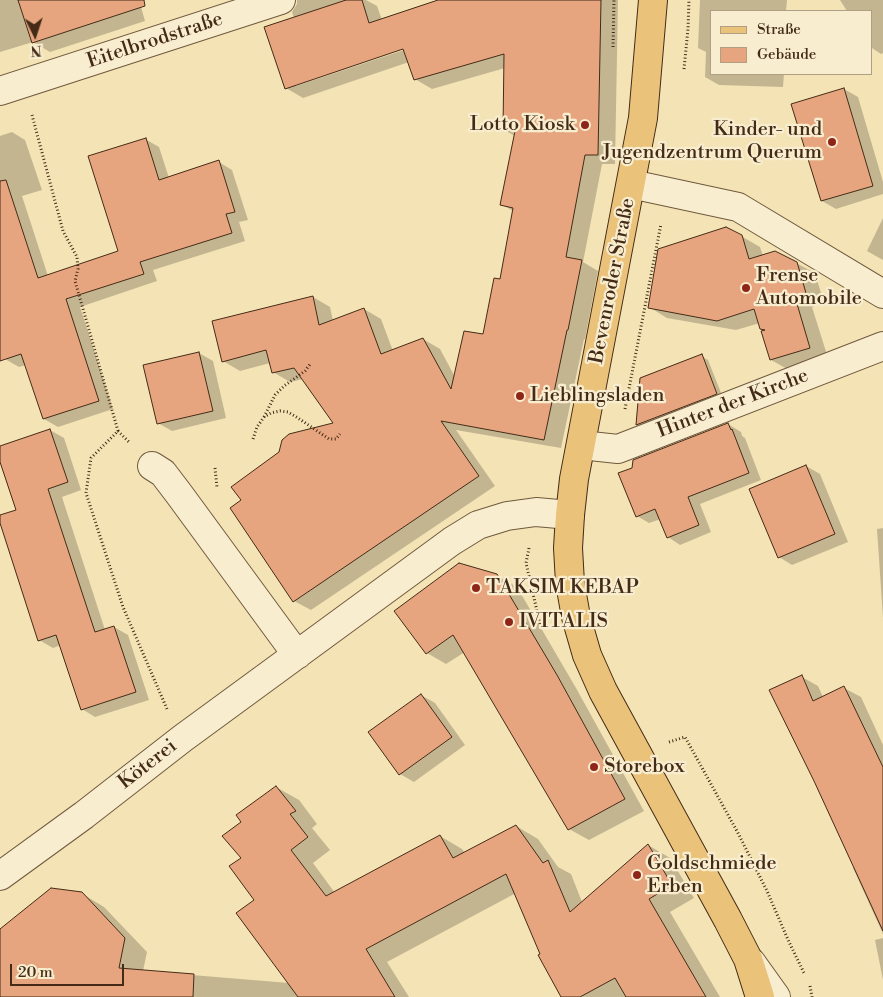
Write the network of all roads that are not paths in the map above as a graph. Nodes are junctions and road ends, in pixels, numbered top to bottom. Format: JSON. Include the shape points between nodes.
{"nodes":[{"id":1,"x":281,"y":0,"type":"edge"},
{"id":2,"x":653,"y":0,"type":"edge"},
{"id":3,"x":12,"y":87,"type":"edge"},
{"id":4,"x":631,"y":184,"type":"junction"},
{"id":5,"x":883,"y":294,"type":"edge"},
{"id":6,"x":883,"y":346,"type":"edge"},
{"id":7,"x":581,"y":445,"type":"junction"},
{"id":8,"x":152,"y":466,"type":"dead end"},
{"id":9,"x":570,"y":515,"type":"junction"},
{"id":10,"x":297,"y":655,"type":"junction"},
{"id":11,"x":0,"y":876,"type":"edge"},
{"id":12,"x":748,"y":959,"type":"junction"},
{"id":13,"x":760,"y":997,"type":"edge"},
{"id":14,"x":776,"y":997,"type":"edge"}],
"edges":[{"from":1,"to":3,"type":"street","name":"Eitelbrodstraße"},
{"from":2,"to":4,"type":"main road","name":"Bevenroder Straße","via":[[643,118]]},
{"from":4,"to":5,"type":"street","via":[[738,207]]},
{"from":4,"to":7,"type":"main road","name":"Bevenroder Straße"},
{"from":6,"to":7,"type":"street","name":"Hinter der Kirche","via":[[618,449]]},
{"from":7,"to":9,"type":"main road","name":"Bevenroder Straße"},
{"from":8,"to":10,"type":"street","via":[[163,473]]},
{"from":9,"to":10,"type":"street","name":"Köterei","via":[[536,512],[478,525],[452,540]]},
{"from":9,"to":12,"type":"main road","name":"Bevenroder Straße","via":[[570,583],[587,655],[603,691]]},
{"from":10,"to":11,"type":"street","name":"Köterei"},
{"from":12,"to":13,"type":"main road","name":"Bevenroder Straße"},
{"from":12,"to":14,"type":"street"}]}
